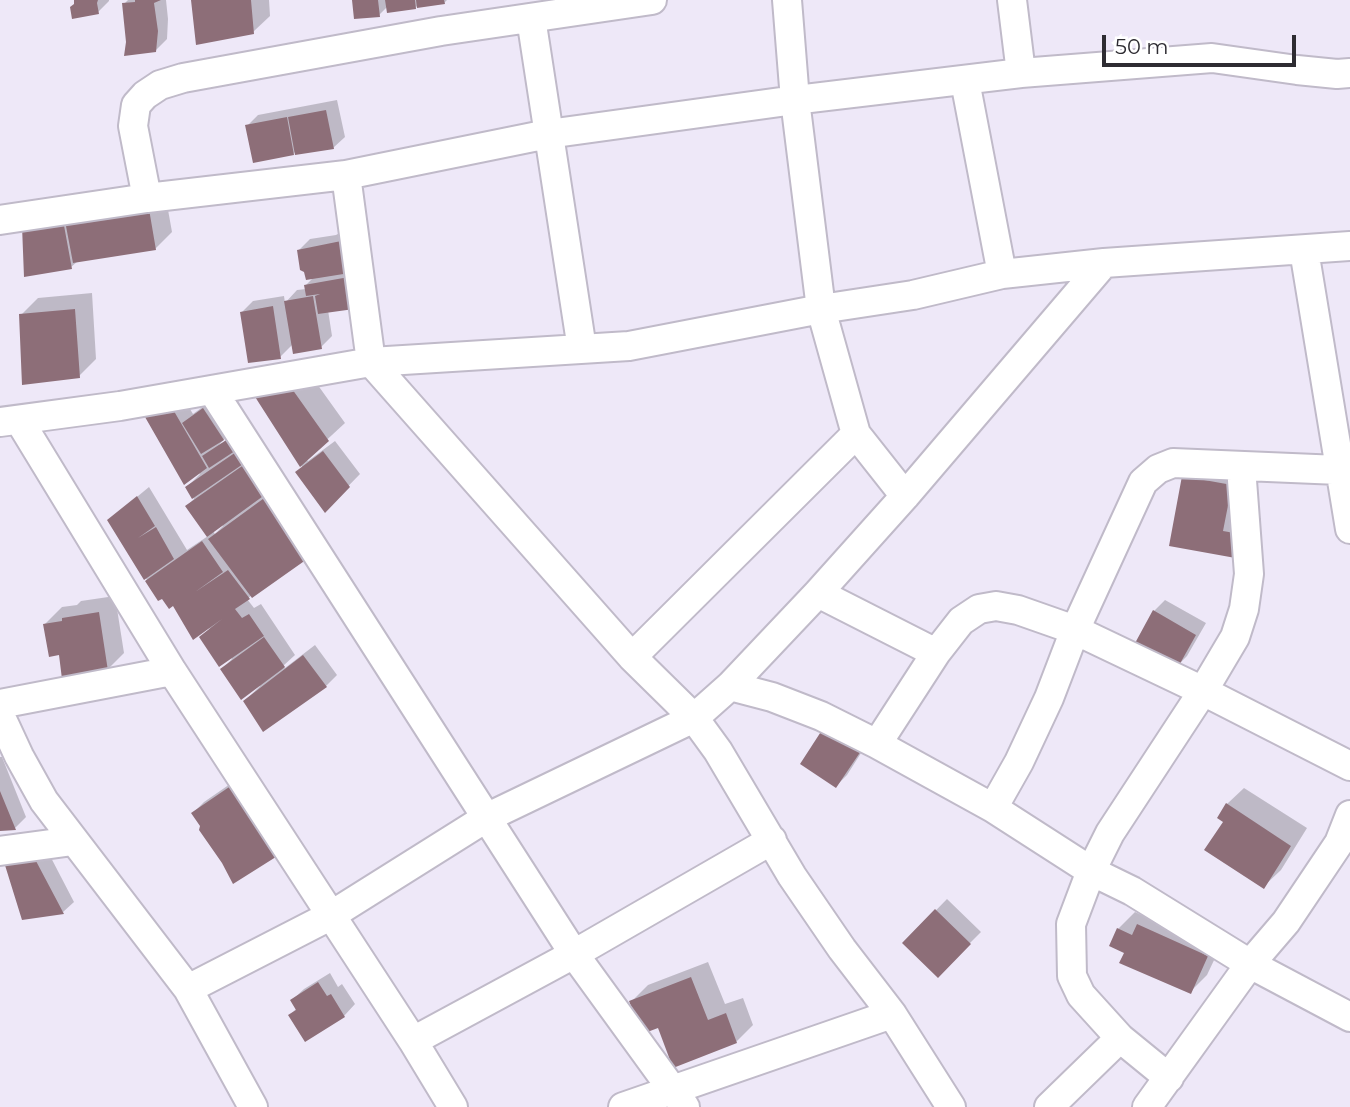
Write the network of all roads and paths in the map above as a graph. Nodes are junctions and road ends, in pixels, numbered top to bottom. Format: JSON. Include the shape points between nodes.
{"nodes":[{"id":1,"x":652,"y":0,"type":"edge"},
{"id":2,"x":787,"y":0,"type":"edge"},
{"id":3,"x":1012,"y":0,"type":"edge"},
{"id":4,"x":560,"y":7,"type":"edge"},
{"id":5,"x":531,"y":18,"type":"junction"},
{"id":6,"x":1021,"y":73,"type":"junction"},
{"id":7,"x":1350,"y":73,"type":"edge"},
{"id":8,"x":965,"y":81,"type":"junction"},
{"id":9,"x":795,"y":100,"type":"junction"},
{"id":10,"x":548,"y":134,"type":"junction"},
{"id":11,"x":346,"y":175,"type":"junction"},
{"id":12,"x":147,"y":198,"type":"junction"},
{"id":13,"x":0,"y":220,"type":"edge"},
{"id":14,"x":1350,"y":246,"type":"edge"},
{"id":15,"x":1304,"y":250,"type":"junction"},
{"id":16,"x":1104,"y":263,"type":"junction"},
{"id":17,"x":1002,"y":274,"type":"junction"},
{"id":18,"x":821,"y":309,"type":"junction"},
{"id":19,"x":582,"y":349,"type":"junction"},
{"id":20,"x":371,"y":362,"type":"junction"},
{"id":21,"x":212,"y":390,"type":"junction"},
{"id":22,"x":10,"y":421,"type":"edge"},
{"id":23,"x":856,"y":434,"type":"junction"},
{"id":24,"x":1241,"y":467,"type":"junction"},
{"id":25,"x":1339,"y":470,"type":"junction"},
{"id":26,"x":905,"y":496,"type":"junction"},
{"id":27,"x":1350,"y":529,"type":"edge"},
{"id":28,"x":818,"y":593,"type":"junction"},
{"id":29,"x":1075,"y":630,"type":"junction"},
{"id":30,"x":936,"y":653,"type":"junction"},
{"id":31,"x":632,"y":657,"type":"junction"},
{"id":32,"x":172,"y":670,"type":"junction"},
{"id":33,"x":730,"y":686,"type":"junction"},
{"id":34,"x":1203,"y":691,"type":"junction"},
{"id":35,"x":0,"y":704,"type":"edge"},
{"id":36,"x":0,"y":715,"type":"edge"},
{"id":37,"x":694,"y":718,"type":"junction"},
{"id":38,"x":877,"y":744,"type":"junction"},
{"id":39,"x":1350,"y":766,"type":"edge"},
{"id":40,"x":993,"y":808,"type":"junction"},
{"id":41,"x":1350,"y":815,"type":"edge"},
{"id":42,"x":486,"y":818,"type":"junction"},
{"id":43,"x":772,"y":840,"type":"junction"},
{"id":44,"x":73,"y":841,"type":"junction"},
{"id":45,"x":1344,"y":846,"type":"edge"},
{"id":46,"x":0,"y":851,"type":"edge"},
{"id":47,"x":1091,"y":871,"type":"junction"},
{"id":48,"x":330,"y":916,"type":"junction"},
{"id":49,"x":574,"y":954,"type":"junction"},
{"id":50,"x":1250,"y":964,"type":"junction"},
{"id":51,"x":188,"y":989,"type":"junction"},
{"id":52,"x":892,"y":1014,"type":"junction"},
{"id":53,"x":1350,"y":1017,"type":"edge"},
{"id":54,"x":1121,"y":1038,"type":"junction"},
{"id":55,"x":413,"y":1041,"type":"junction"},
{"id":56,"x":1169,"y":1078,"type":"junction"},
{"id":57,"x":679,"y":1098,"type":"edge"},
{"id":58,"x":253,"y":1107,"type":"edge"},
{"id":59,"x":453,"y":1107,"type":"edge"},
{"id":60,"x":623,"y":1107,"type":"edge"},
{"id":61,"x":951,"y":1107,"type":"edge"},
{"id":62,"x":1049,"y":1107,"type":"edge"},
{"id":63,"x":1147,"y":1107,"type":"edge"}],
"edges":[{"from":1,"to":4,"type":"street"},
{"from":2,"to":9,"type":"street"},
{"from":3,"to":6,"type":"street"},
{"from":4,"to":5,"type":"street"},
{"from":5,"to":10,"type":"street"},
{"from":5,"to":12,"type":"street","via":[[417,35],[160,85],[136,105],[133,126]]},
{"from":6,"to":7,"type":"street","via":[[1212,58]]},
{"from":6,"to":8,"type":"street"},
{"from":8,"to":9,"type":"street"},
{"from":8,"to":17,"type":"street"},
{"from":9,"to":10,"type":"street"},
{"from":9,"to":18,"type":"street"},
{"from":10,"to":11,"type":"street"},
{"from":10,"to":19,"type":"street"},
{"from":11,"to":12,"type":"street"},
{"from":11,"to":20,"type":"street"},
{"from":12,"to":13,"type":"street"},
{"from":14,"to":15,"type":"street"},
{"from":15,"to":16,"type":"street"},
{"from":15,"to":25,"type":"street"},
{"from":16,"to":17,"type":"street"},
{"from":16,"to":26,"type":"street"},
{"from":17,"to":18,"type":"street","via":[[913,295]]},
{"from":18,"to":19,"type":"street","via":[[629,346]]},
{"from":18,"to":23,"type":"street"},
{"from":19,"to":20,"type":"street"},
{"from":20,"to":21,"type":"street"},
{"from":20,"to":31,"type":"street"},
{"from":21,"to":22,"type":"street"},
{"from":21,"to":42,"type":"street"},
{"from":22,"to":32,"type":"street"},
{"from":23,"to":26,"type":"street"},
{"from":23,"to":31,"type":"street"},
{"from":24,"to":25,"type":"street"},
{"from":24,"to":29,"type":"street","via":[[1173,463],[1143,482]]},
{"from":24,"to":34,"type":"street","via":[[1250,575],[1235,637]]},
{"from":25,"to":27,"type":"street"},
{"from":26,"to":28,"type":"street"},
{"from":28,"to":30,"type":"street"},
{"from":28,"to":33,"type":"street"},
{"from":29,"to":30,"type":"street","via":[[996,606],[979,609],[961,621]]},
{"from":29,"to":34,"type":"street"},
{"from":29,"to":40,"type":"street","via":[[1029,740]]},
{"from":30,"to":38,"type":"street"},
{"from":31,"to":37,"type":"street"},
{"from":32,"to":35,"type":"street"},
{"from":32,"to":48,"type":"street"},
{"from":33,"to":37,"type":"street"},
{"from":33,"to":38,"type":"street","via":[[821,716]]},
{"from":34,"to":39,"type":"street"},
{"from":34,"to":47,"type":"street"},
{"from":36,"to":44,"type":"street","via":[[44,801]]},
{"from":37,"to":42,"type":"street"},
{"from":37,"to":43,"type":"street"},
{"from":38,"to":40,"type":"street"},
{"from":40,"to":47,"type":"street"},
{"from":41,"to":45,"type":"street"},
{"from":42,"to":48,"type":"street"},
{"from":42,"to":49,"type":"street"},
{"from":43,"to":49,"type":"street"},
{"from":43,"to":52,"type":"street","via":[[835,939]]},
{"from":44,"to":46,"type":"street"},
{"from":44,"to":51,"type":"street"},
{"from":45,"to":50,"type":"street"},
{"from":47,"to":50,"type":"street"},
{"from":47,"to":54,"type":"street","via":[[1071,924],[1072,976],[1081,995]]},
{"from":48,"to":51,"type":"street"},
{"from":48,"to":55,"type":"street"},
{"from":49,"to":55,"type":"street"},
{"from":49,"to":57,"type":"street"},
{"from":50,"to":53,"type":"street"},
{"from":50,"to":56,"type":"street"},
{"from":51,"to":58,"type":"street"},
{"from":52,"to":57,"type":"street"},
{"from":52,"to":61,"type":"street"},
{"from":54,"to":56,"type":"street"},
{"from":54,"to":62,"type":"street"},
{"from":55,"to":59,"type":"street"},
{"from":56,"to":63,"type":"street"},
{"from":57,"to":60,"type":"street"}]}
